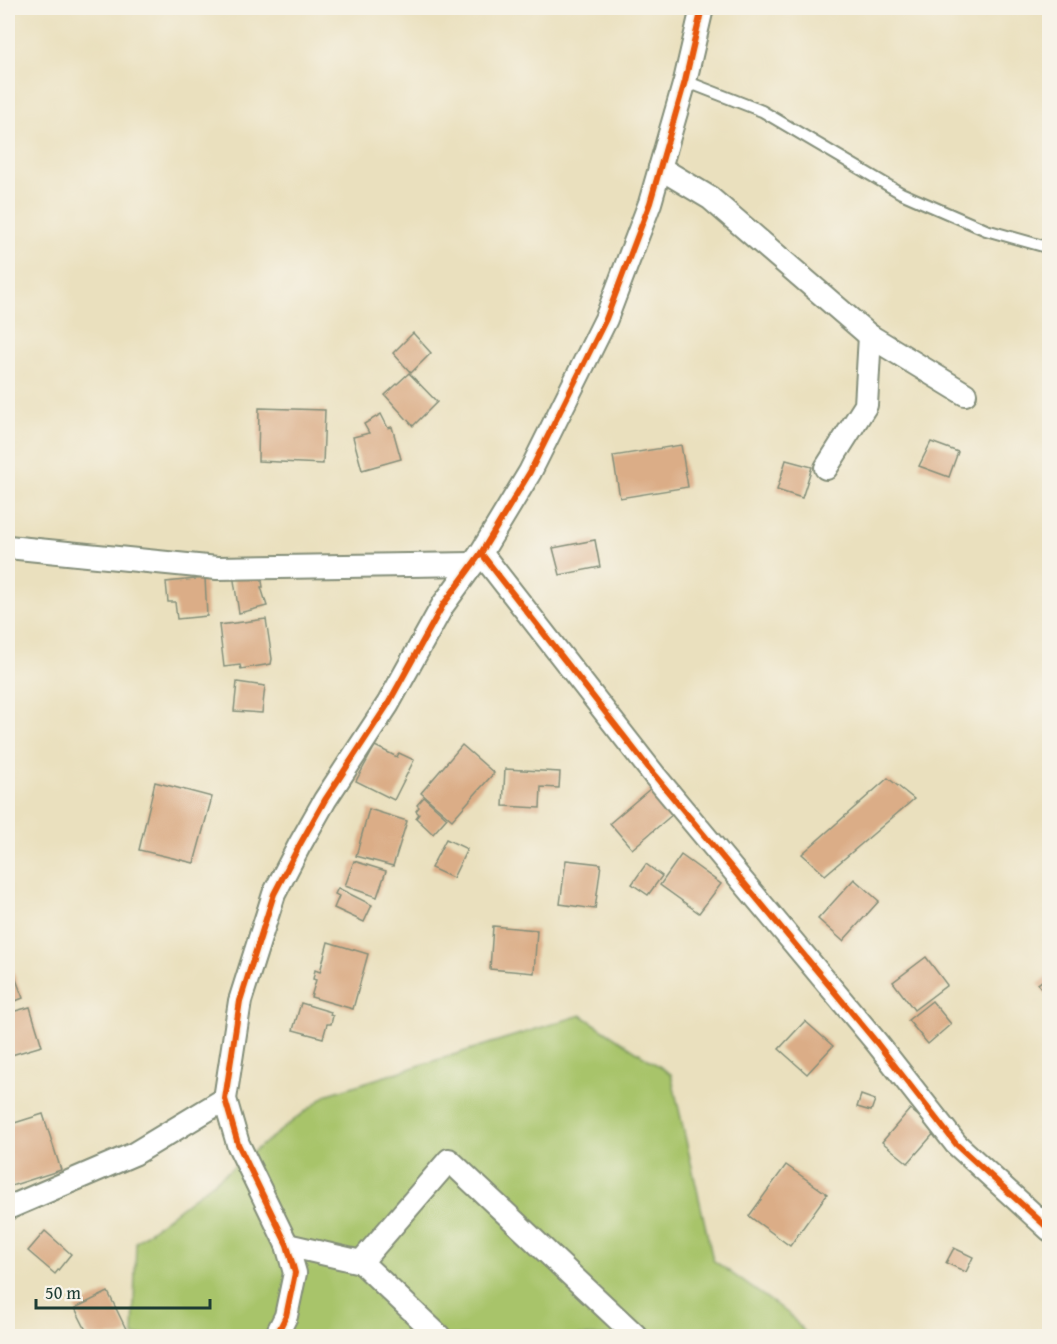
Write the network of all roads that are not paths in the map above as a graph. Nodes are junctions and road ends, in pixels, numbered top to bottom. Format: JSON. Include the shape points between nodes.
{"nodes":[{"id":1,"x":702,"y":8,"type":"edge"},
{"id":2,"x":685,"y":81,"type":"junction"},
{"id":3,"x":660,"y":168,"type":"junction"},
{"id":4,"x":1050,"y":248,"type":"edge"},
{"id":5,"x":870,"y":336,"type":"junction"},
{"id":6,"x":965,"y":394,"type":"dead end"},
{"id":7,"x":825,"y":468,"type":"dead end"},
{"id":8,"x":8,"y":547,"type":"edge"},
{"id":9,"x":477,"y":559,"type":"junction"},
{"id":10,"x":225,"y":1099,"type":"junction"},
{"id":11,"x":8,"y":1208,"type":"edge"},
{"id":12,"x":1050,"y":1230,"type":"edge"},
{"id":13,"x":287,"y":1245,"type":"junction"},
{"id":14,"x":361,"y":1262,"type":"junction"},
{"id":15,"x":276,"y":1336,"type":"edge"},
{"id":16,"x":439,"y":1336,"type":"edge"},
{"id":17,"x":636,"y":1336,"type":"edge"}],
"edges":[{"from":1,"to":2,"type":"street"},
{"from":2,"to":3,"type":"street"},
{"from":2,"to":4,"type":"lane","via":[[762,111],[900,193],[986,230]]},
{"from":3,"to":5,"type":"street","via":[[710,198]]},
{"from":3,"to":9,"type":"street","via":[[606,319],[530,472]]},
{"from":5,"to":6,"type":"street"},
{"from":5,"to":7,"type":"street","via":[[867,405]]},
{"from":8,"to":9,"type":"street","via":[[217,568]]},
{"from":9,"to":10,"type":"street","via":[[443,605],[388,704],[325,800],[274,894],[240,1001]]},
{"from":9,"to":12,"type":"street","via":[[956,1144]]},
{"from":10,"to":11,"type":"street","via":[[134,1154]]},
{"from":10,"to":13,"type":"street","via":[[238,1143]]},
{"from":13,"to":14,"type":"street"},
{"from":13,"to":15,"type":"street","via":[[295,1274],[286,1316]]},
{"from":14,"to":16,"type":"street"},
{"from":14,"to":17,"type":"street","via":[[449,1160]]}]}
